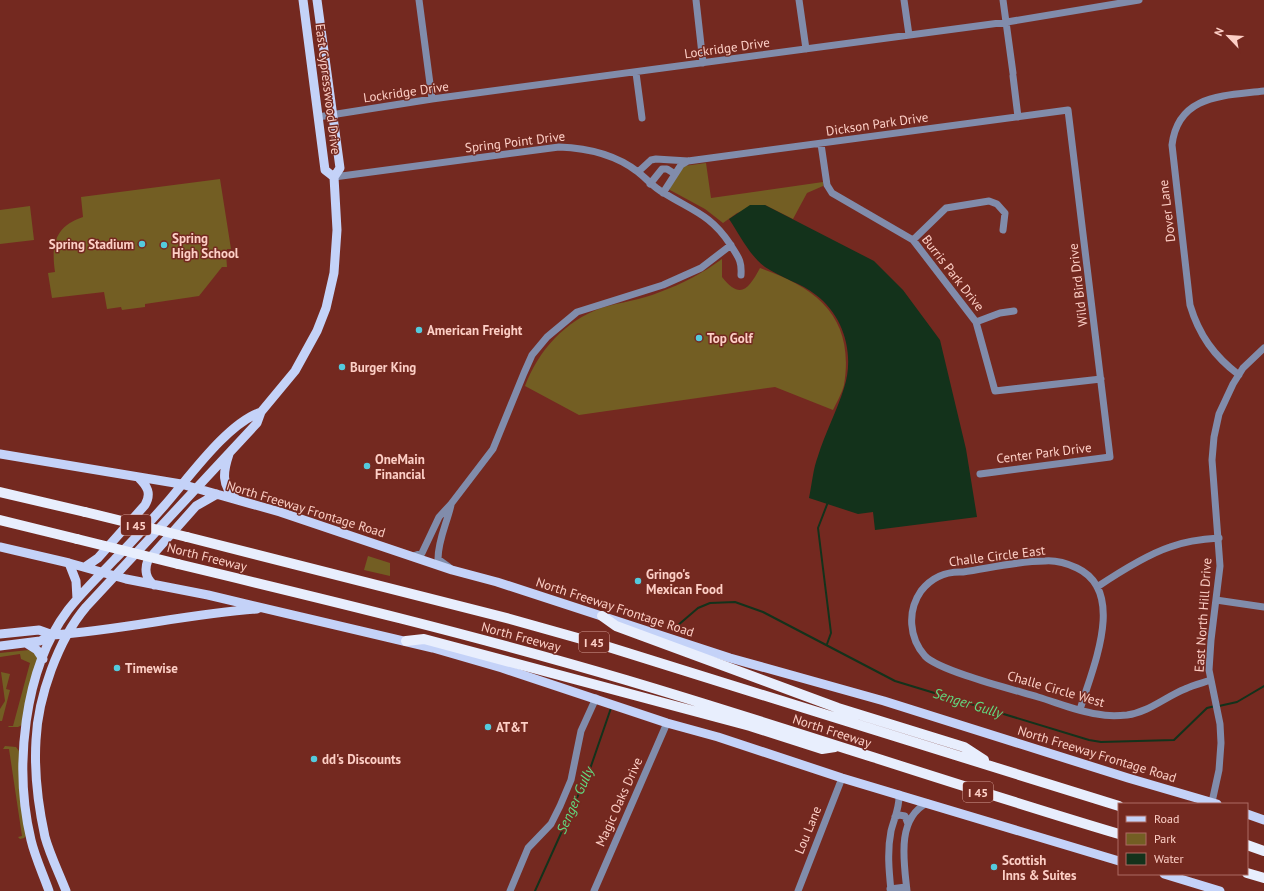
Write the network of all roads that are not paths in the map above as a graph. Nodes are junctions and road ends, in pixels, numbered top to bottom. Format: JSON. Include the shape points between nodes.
{"nodes":[{"id":1,"x":303,"y":0,"type":"edge"},
{"id":2,"x":317,"y":0,"type":"edge"},
{"id":3,"x":420,"y":0,"type":"edge"},
{"id":4,"x":696,"y":0,"type":"edge"},
{"id":5,"x":800,"y":0,"type":"edge"},
{"id":6,"x":904,"y":0,"type":"edge"},
{"id":7,"x":1003,"y":0,"type":"edge"},
{"id":8,"x":1139,"y":0,"type":"edge"},
{"id":9,"x":1106,"y":3,"type":"edge"},
{"id":10,"x":318,"y":10,"type":"junction"},
{"id":11,"x":305,"y":11,"type":"junction"},
{"id":12,"x":1007,"y":22,"type":"junction"},
{"id":13,"x":909,"y":35,"type":"junction"},
{"id":14,"x":806,"y":49,"type":"junction"},
{"id":15,"x":703,"y":63,"type":"junction"},
{"id":16,"x":636,"y":73,"type":"junction"},
{"id":17,"x":1264,"y":91,"type":"edge"},
{"id":18,"x":432,"y":100,"type":"junction"},
{"id":19,"x":1068,"y":110,"type":"joint"},
{"id":20,"x":332,"y":115,"type":"junction"},
{"id":21,"x":318,"y":117,"type":"junction"},
{"id":22,"x":1018,"y":117,"type":"junction"},
{"id":23,"x":642,"y":118,"type":"dead end"},
{"id":24,"x":821,"y":144,"type":"junction"},
{"id":25,"x":688,"y":161,"type":"junction"},
{"id":26,"x":638,"y":172,"type":"junction"},
{"id":27,"x":675,"y":174,"type":"junction"},
{"id":28,"x":334,"y":177,"type":"junction"},
{"id":29,"x":650,"y":184,"type":"junction"},
{"id":30,"x":663,"y":193,"type":"junction"},
{"id":31,"x":1003,"y":230,"type":"dead end"},
{"id":32,"x":913,"y":240,"type":"junction"},
{"id":33,"x":731,"y":245,"type":"junction"},
{"id":34,"x":741,"y":274,"type":"dead end"},
{"id":35,"x":1014,"y":311,"type":"dead end"},
{"id":36,"x":976,"y":322,"type":"junction"},
{"id":37,"x":1264,"y":348,"type":"edge"},
{"id":38,"x":1239,"y":375,"type":"junction"},
{"id":39,"x":1101,"y":379,"type":"junction"},
{"id":40,"x":261,"y":412,"type":"junction"},
{"id":41,"x":230,"y":452,"type":"junction"},
{"id":42,"x":0,"y":454,"type":"edge"},
{"id":43,"x":1110,"y":457,"type":"joint"},
{"id":44,"x":980,"y":474,"type":"dead end"},
{"id":45,"x":138,"y":477,"type":"junction"},
{"id":46,"x":181,"y":484,"type":"junction"},
{"id":47,"x":195,"y":488,"type":"junction"},
{"id":48,"x":0,"y":492,"type":"edge"},
{"id":49,"x":217,"y":494,"type":"junction"},
{"id":50,"x":236,"y":499,"type":"junction"},
{"id":51,"x":451,"y":504,"type":"junction"},
{"id":52,"x":0,"y":520,"type":"edge"},
{"id":53,"x":1219,"y":538,"type":"junction"},
{"id":54,"x":0,"y":547,"type":"edge"},
{"id":55,"x":413,"y":556,"type":"junction"},
{"id":56,"x":69,"y":563,"type":"junction"},
{"id":57,"x":85,"y":567,"type":"junction"},
{"id":58,"x":452,"y":570,"type":"junction"},
{"id":59,"x":103,"y":572,"type":"junction"},
{"id":60,"x":114,"y":576,"type":"junction"},
{"id":61,"x":155,"y":585,"type":"junction"},
{"id":62,"x":1097,"y":587,"type":"junction"},
{"id":63,"x":77,"y":599,"type":"junction"},
{"id":64,"x":1216,"y":600,"type":"junction"},
{"id":65,"x":1264,"y":606,"type":"edge"},
{"id":66,"x":268,"y":609,"type":"junction"},
{"id":67,"x":602,"y":616,"type":"junction"},
{"id":68,"x":912,"y":628,"type":"joint"},
{"id":69,"x":0,"y":634,"type":"edge"},
{"id":70,"x":68,"y":634,"type":"junction"},
{"id":71,"x":53,"y":635,"type":"junction"},
{"id":72,"x":406,"y":641,"type":"junction"},
{"id":73,"x":26,"y":643,"type":"junction"},
{"id":74,"x":0,"y":646,"type":"edge"},
{"id":75,"x":43,"y":659,"type":"junction"},
{"id":76,"x":1210,"y":680,"type":"junction"},
{"id":77,"x":596,"y":698,"type":"junction"},
{"id":78,"x":1080,"y":710,"type":"junction"},
{"id":79,"x":667,"y":723,"type":"junction"},
{"id":80,"x":838,"y":747,"type":"junction"},
{"id":81,"x":995,"y":767,"type":"junction"},
{"id":82,"x":842,"y":778,"type":"junction"},
{"id":83,"x":899,"y":794,"type":"junction"},
{"id":84,"x":927,"y":803,"type":"junction"},
{"id":85,"x":1215,"y":803,"type":"edge"},
{"id":86,"x":1118,"y":806,"type":"edge"},
{"id":87,"x":1248,"y":814,"type":"edge"},
{"id":88,"x":895,"y":817,"type":"junction"},
{"id":89,"x":1264,"y":820,"type":"edge"},
{"id":90,"x":908,"y":824,"type":"junction"},
{"id":91,"x":1118,"y":834,"type":"edge"},
{"id":92,"x":46,"y":838,"type":"junction"},
{"id":93,"x":31,"y":841,"type":"junction"},
{"id":94,"x":1248,"y":845,"type":"edge"},
{"id":95,"x":1264,"y":851,"type":"edge"},
{"id":96,"x":1118,"y":861,"type":"edge"},
{"id":97,"x":1248,"y":873,"type":"edge"},
{"id":98,"x":1167,"y":875,"type":"edge"},
{"id":99,"x":1264,"y":878,"type":"edge"},
{"id":100,"x":906,"y":889,"type":"edge"},
{"id":101,"x":891,"y":890,"type":"edge"},
{"id":102,"x":49,"y":891,"type":"edge"},
{"id":103,"x":66,"y":891,"type":"edge"},
{"id":104,"x":510,"y":891,"type":"edge"},
{"id":105,"x":594,"y":891,"type":"edge"},
{"id":106,"x":798,"y":891,"type":"edge"},
{"id":107,"x":1220,"y":891,"type":"edge"}],
"edges":[{"from":1,"to":11,"type":"main road","name":"East Cypresswood Drive"},
{"from":2,"to":10,"type":"main road","name":"East Cypresswood Drive"},
{"from":3,"to":18,"type":"street"},
{"from":4,"to":15,"type":"street"},
{"from":5,"to":14,"type":"street"},
{"from":6,"to":13,"type":"street"},
{"from":7,"to":12,"type":"street"},
{"from":8,"to":9,"type":"street","name":"Lockridge Drive"},
{"from":9,"to":12,"type":"street","name":"Lockridge Drive"},
{"from":10,"to":11,"type":"main road"},
{"from":10,"to":20,"type":"main road","name":"East Cypresswood Drive"},
{"from":11,"to":21,"type":"main road","name":"East Cypresswood Drive"},
{"from":12,"to":13,"type":"street","name":"Lockridge Drive"},
{"from":12,"to":22,"type":"street"},
{"from":13,"to":14,"type":"street","name":"Lockridge Drive"},
{"from":14,"to":15,"type":"street","name":"Lockridge Drive"},
{"from":15,"to":16,"type":"street","name":"Lockridge Drive"},
{"from":16,"to":18,"type":"street","name":"Lockridge Drive"},
{"from":16,"to":23,"type":"street"},
{"from":17,"to":38,"type":"street","name":"Dover Lane","via":[[1224,96],[1195,104],[1179,123],[1172,145],[1189,297],[1195,321],[1214,353]]},
{"from":18,"to":20,"type":"street","name":"Lockridge Drive"},
{"from":19,"to":22,"type":"street","name":"Dickson Park Drive"},
{"from":19,"to":39,"type":"street","name":"Wild Bird Drive"},
{"from":20,"to":21,"type":"street","name":"Lockridge Drive"},
{"from":20,"to":28,"type":"main road","name":"East Cypresswood Drive","via":[[340,168]]},
{"from":21,"to":28,"type":"main road","name":"East Cypresswood Drive","via":[[325,170]]},
{"from":22,"to":24,"type":"street","name":"Dickson Park Drive"},
{"from":24,"to":25,"type":"street","name":"Dickson Park Drive"},
{"from":24,"to":32,"type":"street","name":"Burris Park Drive","via":[[827,185],[832,193]]},
{"from":25,"to":26,"type":"street","name":"Dickson Park Drive","via":[[651,160]]},
{"from":25,"to":27,"type":"street","via":[[681,165]]},
{"from":26,"to":28,"type":"street","name":"Spring Point Drive","via":[[602,153],[583,148],[559,147]]},
{"from":26,"to":29,"type":"street","name":"Spring Point Drive"},
{"from":27,"to":29,"type":"street","via":[[662,169]]},
{"from":27,"to":30,"type":"street"},
{"from":28,"to":40,"type":"main road","name":"East Cypresswood Drive","via":[[337,230],[334,273],[326,308],[317,331],[295,371]]},
{"from":29,"to":30,"type":"street","name":"Spring Point Drive"},
{"from":30,"to":33,"type":"street","name":"Spring Point Drive","via":[[702,214],[715,224]]},
{"from":31,"to":32,"type":"street","via":[[1005,213],[997,204],[990,201],[946,208]]},
{"from":32,"to":36,"type":"street","name":"Burris Park Drive"},
{"from":33,"to":34,"type":"street","name":"Spring Point Drive","via":[[741,261]]},
{"from":33,"to":51,"type":"street","via":[[701,268],[663,285],[577,312],[547,337],[532,355],[493,449]]},
{"from":35,"to":36,"type":"street"},
{"from":36,"to":39,"type":"street","name":"Burris Park Drive","via":[[995,391]]},
{"from":37,"to":38,"type":"street","name":"East North Hill Drive"},
{"from":38,"to":53,"type":"street","name":"East North Hill Drive","via":[[1219,414],[1214,437],[1214,504]]},
{"from":39,"to":43,"type":"street","name":"Wild Bird Drive"},
{"from":40,"to":41,"type":"main road","name":"East Cypresswood Drive","via":[[257,423]]},
{"from":40,"to":46,"type":"main road","name":"East Cypresswood Drive","via":[[249,416],[221,441]]},
{"from":41,"to":47,"type":"main road","name":"East Cypresswood Drive"},
{"from":41,"to":50,"type":"main road","via":[[224,470],[224,482],[230,494]]},
{"from":42,"to":45,"type":"main road","name":"North Freeway Frontage Road"},
{"from":43,"to":44,"type":"street","name":"Center Park Drive"},
{"from":45,"to":46,"type":"main road","name":"North Freeway Frontage Road"},
{"from":45,"to":57,"type":"main road","via":[[149,491],[145,505],[98,558]]},
{"from":46,"to":47,"type":"main road","name":"North Freeway Frontage Road"},
{"from":46,"to":59,"type":"main road","name":"East Cypresswood Drive"},
{"from":47,"to":49,"type":"main road","name":"North Freeway Frontage Road"},
{"from":47,"to":60,"type":"main road","name":"East Cypresswood Drive"},
{"from":48,"to":81,"type":"highway","name":"North Freeway","number":"I 45","bridge":true,"via":[[510,619],[599,644]]},
{"from":49,"to":50,"type":"main road","name":"North Freeway Frontage Road"},
{"from":49,"to":61,"type":"main road","via":[[196,506],[148,560],[146,572],[149,580]]},
{"from":50,"to":55,"type":"main road","name":"North Freeway Frontage Road"},
{"from":51,"to":55,"type":"street","via":[[439,517],[422,552]]},
{"from":51,"to":58,"type":"street","via":[[438,546],[438,559]]},
{"from":52,"to":80,"type":"highway","name":"North Freeway","number":"I 45","bridge":true,"via":[[394,616],[593,670]]},
{"from":53,"to":62,"type":"street","via":[[1192,540],[1169,547]]},
{"from":53,"to":64,"type":"street","name":"East North Hill Drive","via":[[1220,566]]},
{"from":54,"to":56,"type":"main road"},
{"from":55,"to":58,"type":"main road","name":"North Freeway Frontage Road"},
{"from":56,"to":57,"type":"main road"},
{"from":56,"to":63,"type":"main road","via":[[76,581]]},
{"from":57,"to":59,"type":"main road"},
{"from":58,"to":67,"type":"main road","name":"North Freeway Frontage Road"},
{"from":59,"to":60,"type":"main road"},
{"from":59,"to":63,"type":"main road","name":"East Cypresswood Drive"},
{"from":60,"to":61,"type":"main road"},
{"from":60,"to":70,"type":"main road","name":"East Cypresswood Drive","via":[[77,618]]},
{"from":61,"to":66,"type":"main road"},
{"from":62,"to":68,"type":"street","name":"Challe Circle East","via":[[1084,572],[1061,562],[1034,562],[954,571],[941,575],[918,596],[913,611]]},
{"from":62,"to":78,"type":"street","via":[[1102,595],[1102,636]]},
{"from":63,"to":71,"type":"main road","name":"East Cypresswood Drive"},
{"from":64,"to":65,"type":"street"},
{"from":64,"to":76,"type":"street","name":"East North Hill Drive"},
{"from":66,"to":70,"type":"main road","via":[[228,611]]},
{"from":66,"to":72,"type":"main road"},
{"from":67,"to":81,"type":"highway","via":[[616,626],[824,702],[964,747]]},
{"from":67,"to":85,"type":"main road","name":"North Freeway Frontage Road","via":[[730,658],[884,701]]},
{"from":68,"to":78,"type":"street","name":"Challe Circle West","via":[[917,644],[933,662],[1010,690]]},
{"from":69,"to":71,"type":"main road","via":[[39,630]]},
{"from":70,"to":71,"type":"main road"},
{"from":70,"to":92,"type":"main road","name":"East Cypresswood Drive","via":[[57,657],[42,702],[36,739],[36,782]]},
{"from":71,"to":73,"type":"main road","via":[[40,641]]},
{"from":71,"to":75,"type":"main road","name":"East Cypresswood Drive"},
{"from":72,"to":77,"type":"main road"},
{"from":72,"to":80,"type":"highway","via":[[424,639],[750,726],[822,749]]},
{"from":73,"to":74,"type":"main road"},
{"from":73,"to":75,"type":"main road","via":[[37,650]]},
{"from":75,"to":93,"type":"main road","name":"East Cypresswood Drive","via":[[30,699],[22,759],[23,789]]},
{"from":76,"to":78,"type":"street","name":"Challe Circle West","via":[[1184,689],[1135,714],[1108,716]]},
{"from":76,"to":85,"type":"street","name":"East North Hill Drive","via":[[1218,716],[1221,758]]},
{"from":77,"to":79,"type":"main road"},
{"from":77,"to":104,"type":"street","via":[[581,731],[570,780],[560,806],[551,824],[528,848]]},
{"from":79,"to":82,"type":"main road"},
{"from":79,"to":105,"type":"street","name":"Magic Oaks Drive"},
{"from":80,"to":91,"type":"highway","name":"North Freeway","number":"I 45"},
{"from":81,"to":86,"type":"highway","name":"North Freeway","number":"I 45"},
{"from":82,"to":83,"type":"main road"},
{"from":82,"to":106,"type":"street","name":"Lou Lane"},
{"from":83,"to":84,"type":"main road"},
{"from":83,"to":88,"type":"street"},
{"from":84,"to":90,"type":"street","via":[[915,811]]},
{"from":84,"to":96,"type":"main road"},
{"from":87,"to":89,"type":"main road"},
{"from":88,"to":90,"type":"street","via":[[905,816]]},
{"from":88,"to":101,"type":"street","via":[[888,850]]},
{"from":90,"to":100,"type":"street","via":[[904,850]]},
{"from":92,"to":93,"type":"main road"},
{"from":92,"to":103,"type":"main road","name":"East Cypresswood Drive"},
{"from":93,"to":102,"type":"main road","name":"East Cypresswood Drive"},
{"from":94,"to":95,"type":"highway"},
{"from":97,"to":99,"type":"highway"},
{"from":98,"to":107,"type":"main road"},
{"from":100,"to":101,"type":"street"}]}
